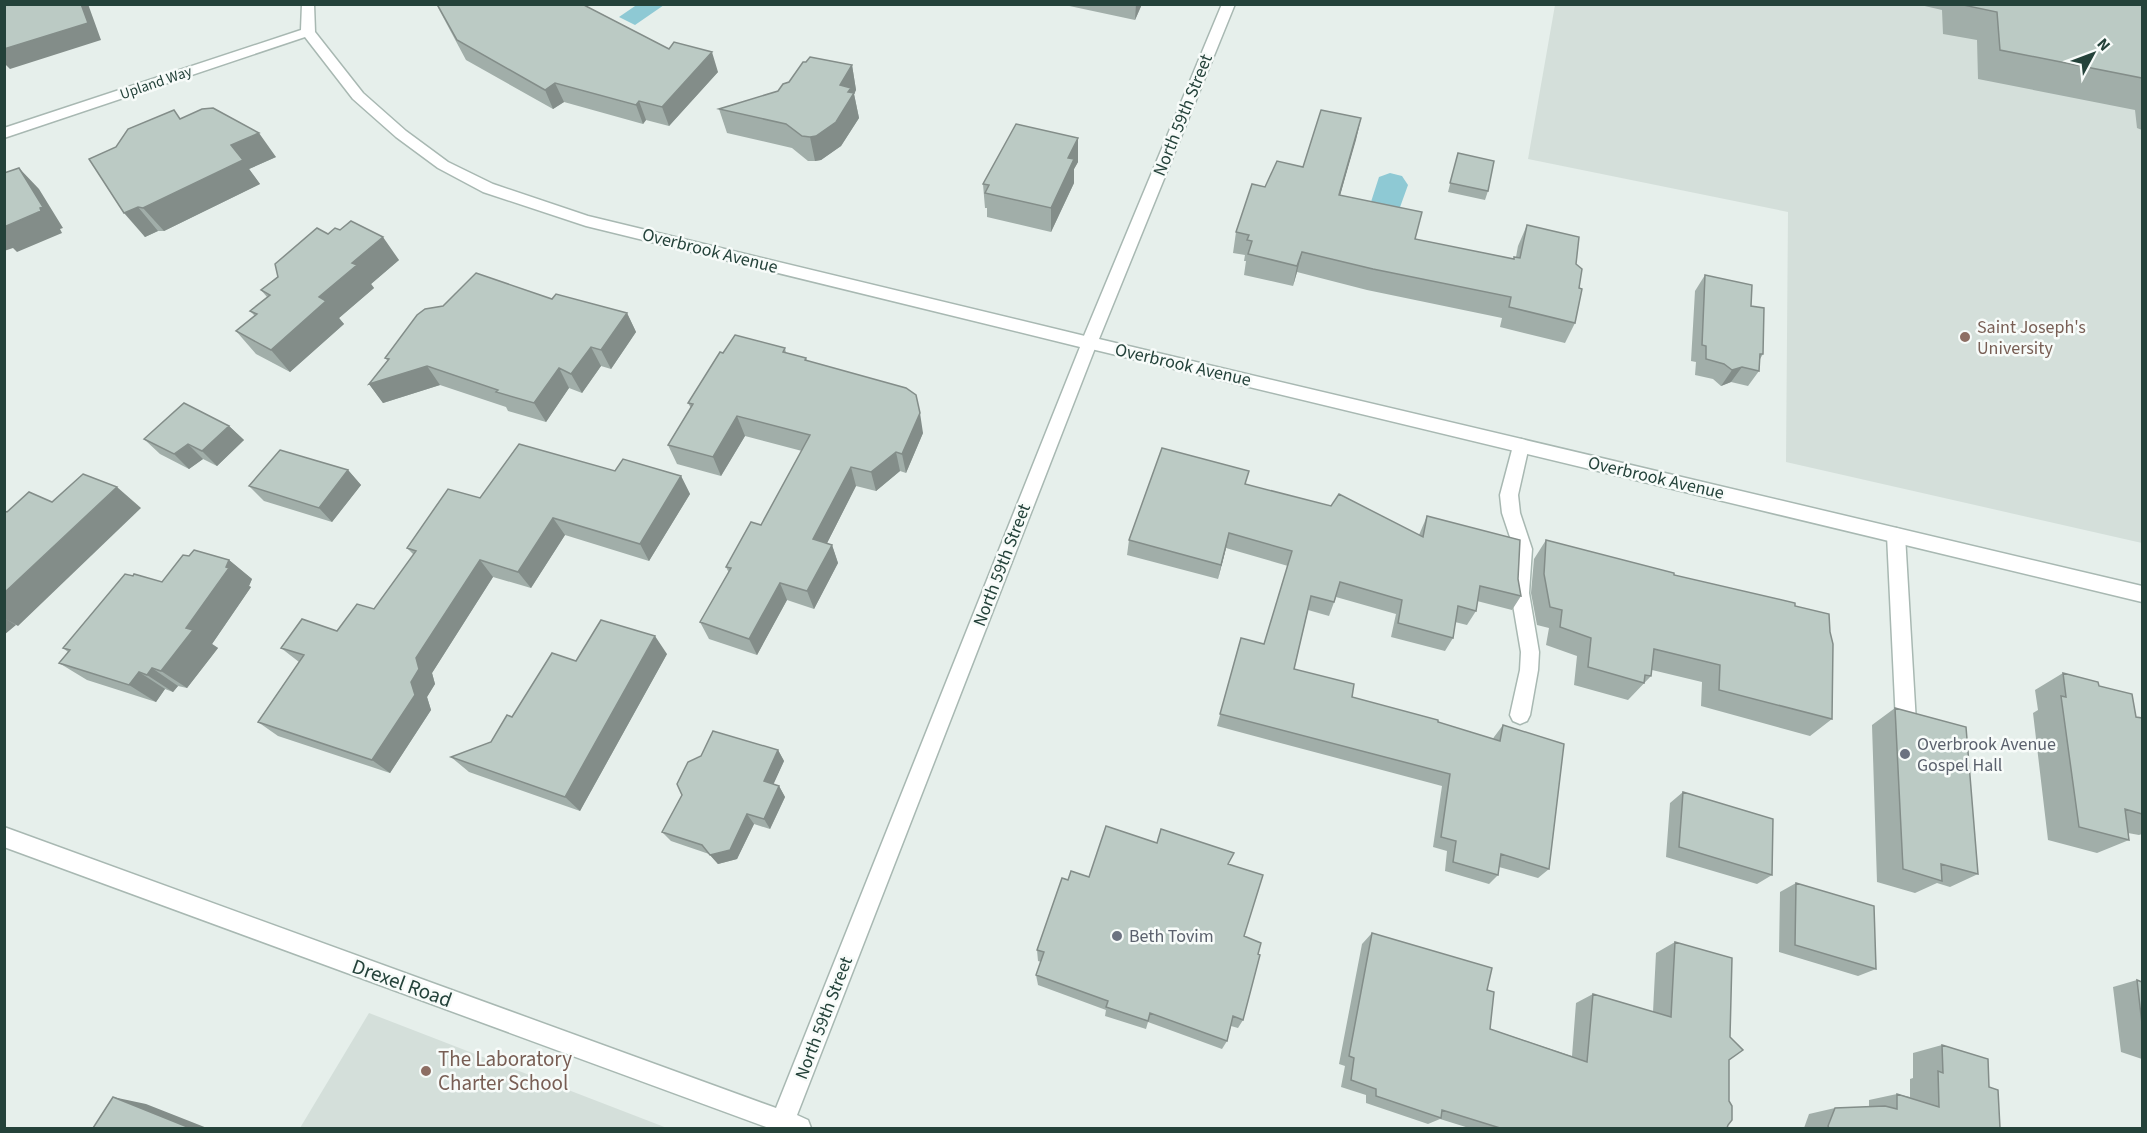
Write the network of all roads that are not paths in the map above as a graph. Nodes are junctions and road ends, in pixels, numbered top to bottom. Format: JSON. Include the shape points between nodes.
{"nodes":[{"id":1,"x":308,"y":4,"type":"edge"},
{"id":2,"x":1228,"y":4,"type":"edge"},
{"id":3,"x":308,"y":32,"type":"junction"},
{"id":4,"x":4,"y":133,"type":"edge"},
{"id":5,"x":1089,"y":343,"type":"junction"},
{"id":6,"x":1521,"y":446,"type":"junction"},
{"id":7,"x":1896,"y":535,"type":"junction"},
{"id":8,"x":2142,"y":594,"type":"edge"},
{"id":9,"x":1520,"y":715,"type":"dead end"},
{"id":10,"x":1906,"y":723,"type":"edge"},
{"id":11,"x":4,"y":837,"type":"edge"},
{"id":12,"x":788,"y":1126,"type":"edge"}],
"edges":[{"from":1,"to":3,"type":"street"},
{"from":2,"to":5,"type":"street","name":"North 59th Street"},
{"from":3,"to":4,"type":"street","name":"Upland Way"},
{"from":3,"to":5,"type":"street","name":"Overbrook Avenue","via":[[358,96],[443,165],[488,188],[586,221]]},
{"from":5,"to":6,"type":"street","name":"Overbrook Avenue"},
{"from":5,"to":12,"type":"street","name":"North 59th Street"},
{"from":6,"to":7,"type":"street","name":"Overbrook Avenue"},
{"from":6,"to":9,"type":"street","via":[[1509,495],[1523,549],[1520,593],[1530,652]]},
{"from":7,"to":8,"type":"street","name":"Overbrook Avenue"},
{"from":7,"to":10,"type":"street"},
{"from":11,"to":12,"type":"street","name":"Drexel Road"}]}
